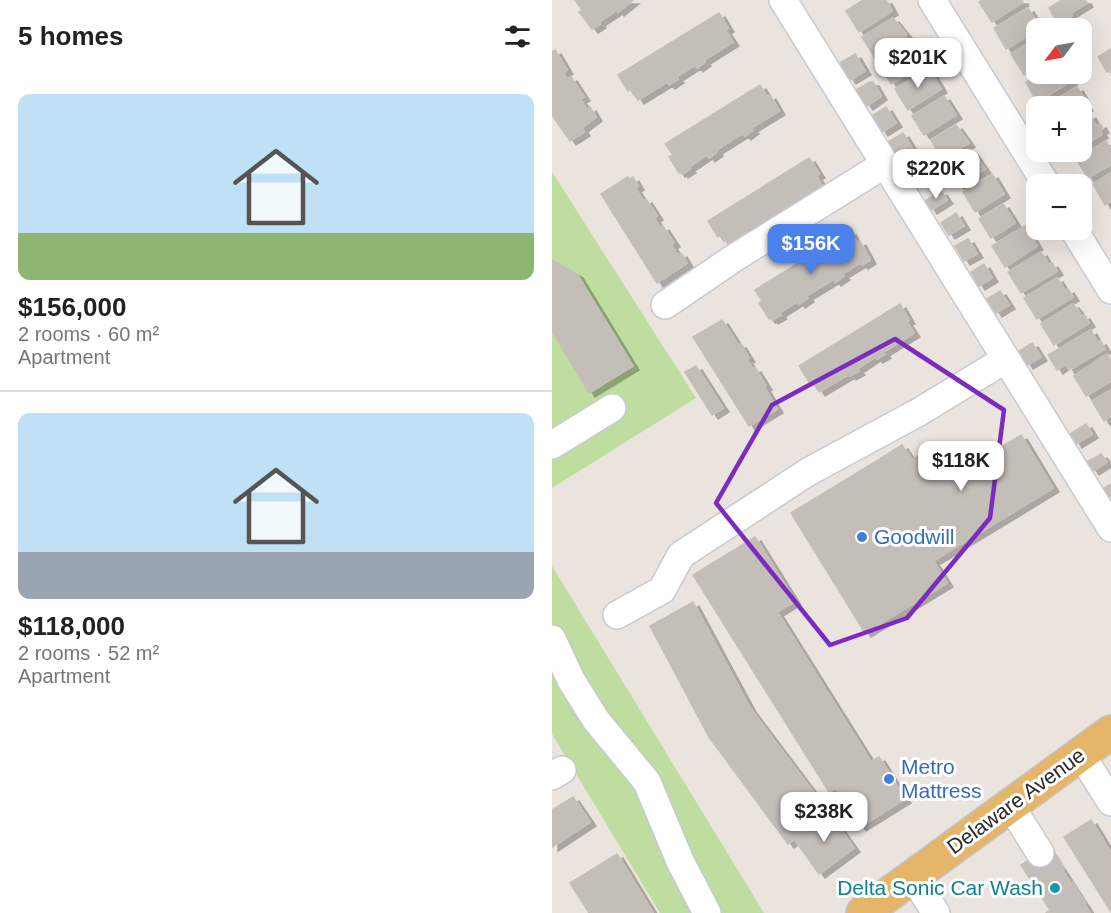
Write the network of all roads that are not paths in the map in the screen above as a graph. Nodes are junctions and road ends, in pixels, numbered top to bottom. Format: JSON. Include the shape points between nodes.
{"nodes":[{"id":1,"x":783,"y":0,"type":"edge"},
{"id":2,"x":932,"y":0,"type":"edge"},
{"id":3,"x":885,"y":164,"type":"junction"},
{"id":4,"x":1040,"y":174,"type":"edge"},
{"id":5,"x":1080,"y":240,"type":"edge"},
{"id":6,"x":1111,"y":290,"type":"edge"},
{"id":7,"x":665,"y":305,"type":"dead end"},
{"id":8,"x":1006,"y":359,"type":"junction"},
{"id":9,"x":612,"y":408,"type":"dead end"},
{"id":10,"x":552,"y":445,"type":"edge"},
{"id":11,"x":1111,"y":528,"type":"edge"},
{"id":12,"x":617,"y":615,"type":"dead end"},
{"id":13,"x":552,"y":639,"type":"edge"},
{"id":14,"x":1111,"y":732,"type":"edge"},
{"id":15,"x":1080,"y":753,"type":"junction"},
{"id":16,"x":1111,"y":802,"type":"edge"},
{"id":17,"x":1010,"y":805,"type":"junction"},
{"id":18,"x":1040,"y":853,"type":"tunnel mouth"},
{"id":19,"x":913,"y":876,"type":"junction"},
{"id":20,"x":708,"y":913,"type":"edge"},
{"id":21,"x":863,"y":913,"type":"edge"},
{"id":22,"x":936,"y":913,"type":"edge"}],
"edges":[{"from":1,"to":3,"type":"street"},
{"from":2,"to":4,"type":"street"},
{"from":3,"to":7,"type":"street"},
{"from":3,"to":8,"type":"street"},
{"from":5,"to":6,"type":"street"},
{"from":8,"to":11,"type":"street"},
{"from":8,"to":12,"type":"street","via":[[808,472],[681,555],[662,590]]},
{"from":9,"to":10,"type":"street"},
{"from":13,"to":20,"type":"street","via":[[596,720],[647,782],[680,861]]},
{"from":14,"to":15,"type":"main road","name":"Delaware Avenue"},
{"from":15,"to":16,"type":"street"},
{"from":15,"to":17,"type":"main road","name":"Delaware Avenue"},
{"from":17,"to":18,"type":"street"},
{"from":17,"to":19,"type":"main road","name":"Delaware Avenue"},
{"from":19,"to":21,"type":"main road","name":"Delaware Avenue"},
{"from":19,"to":22,"type":"street"}]}
